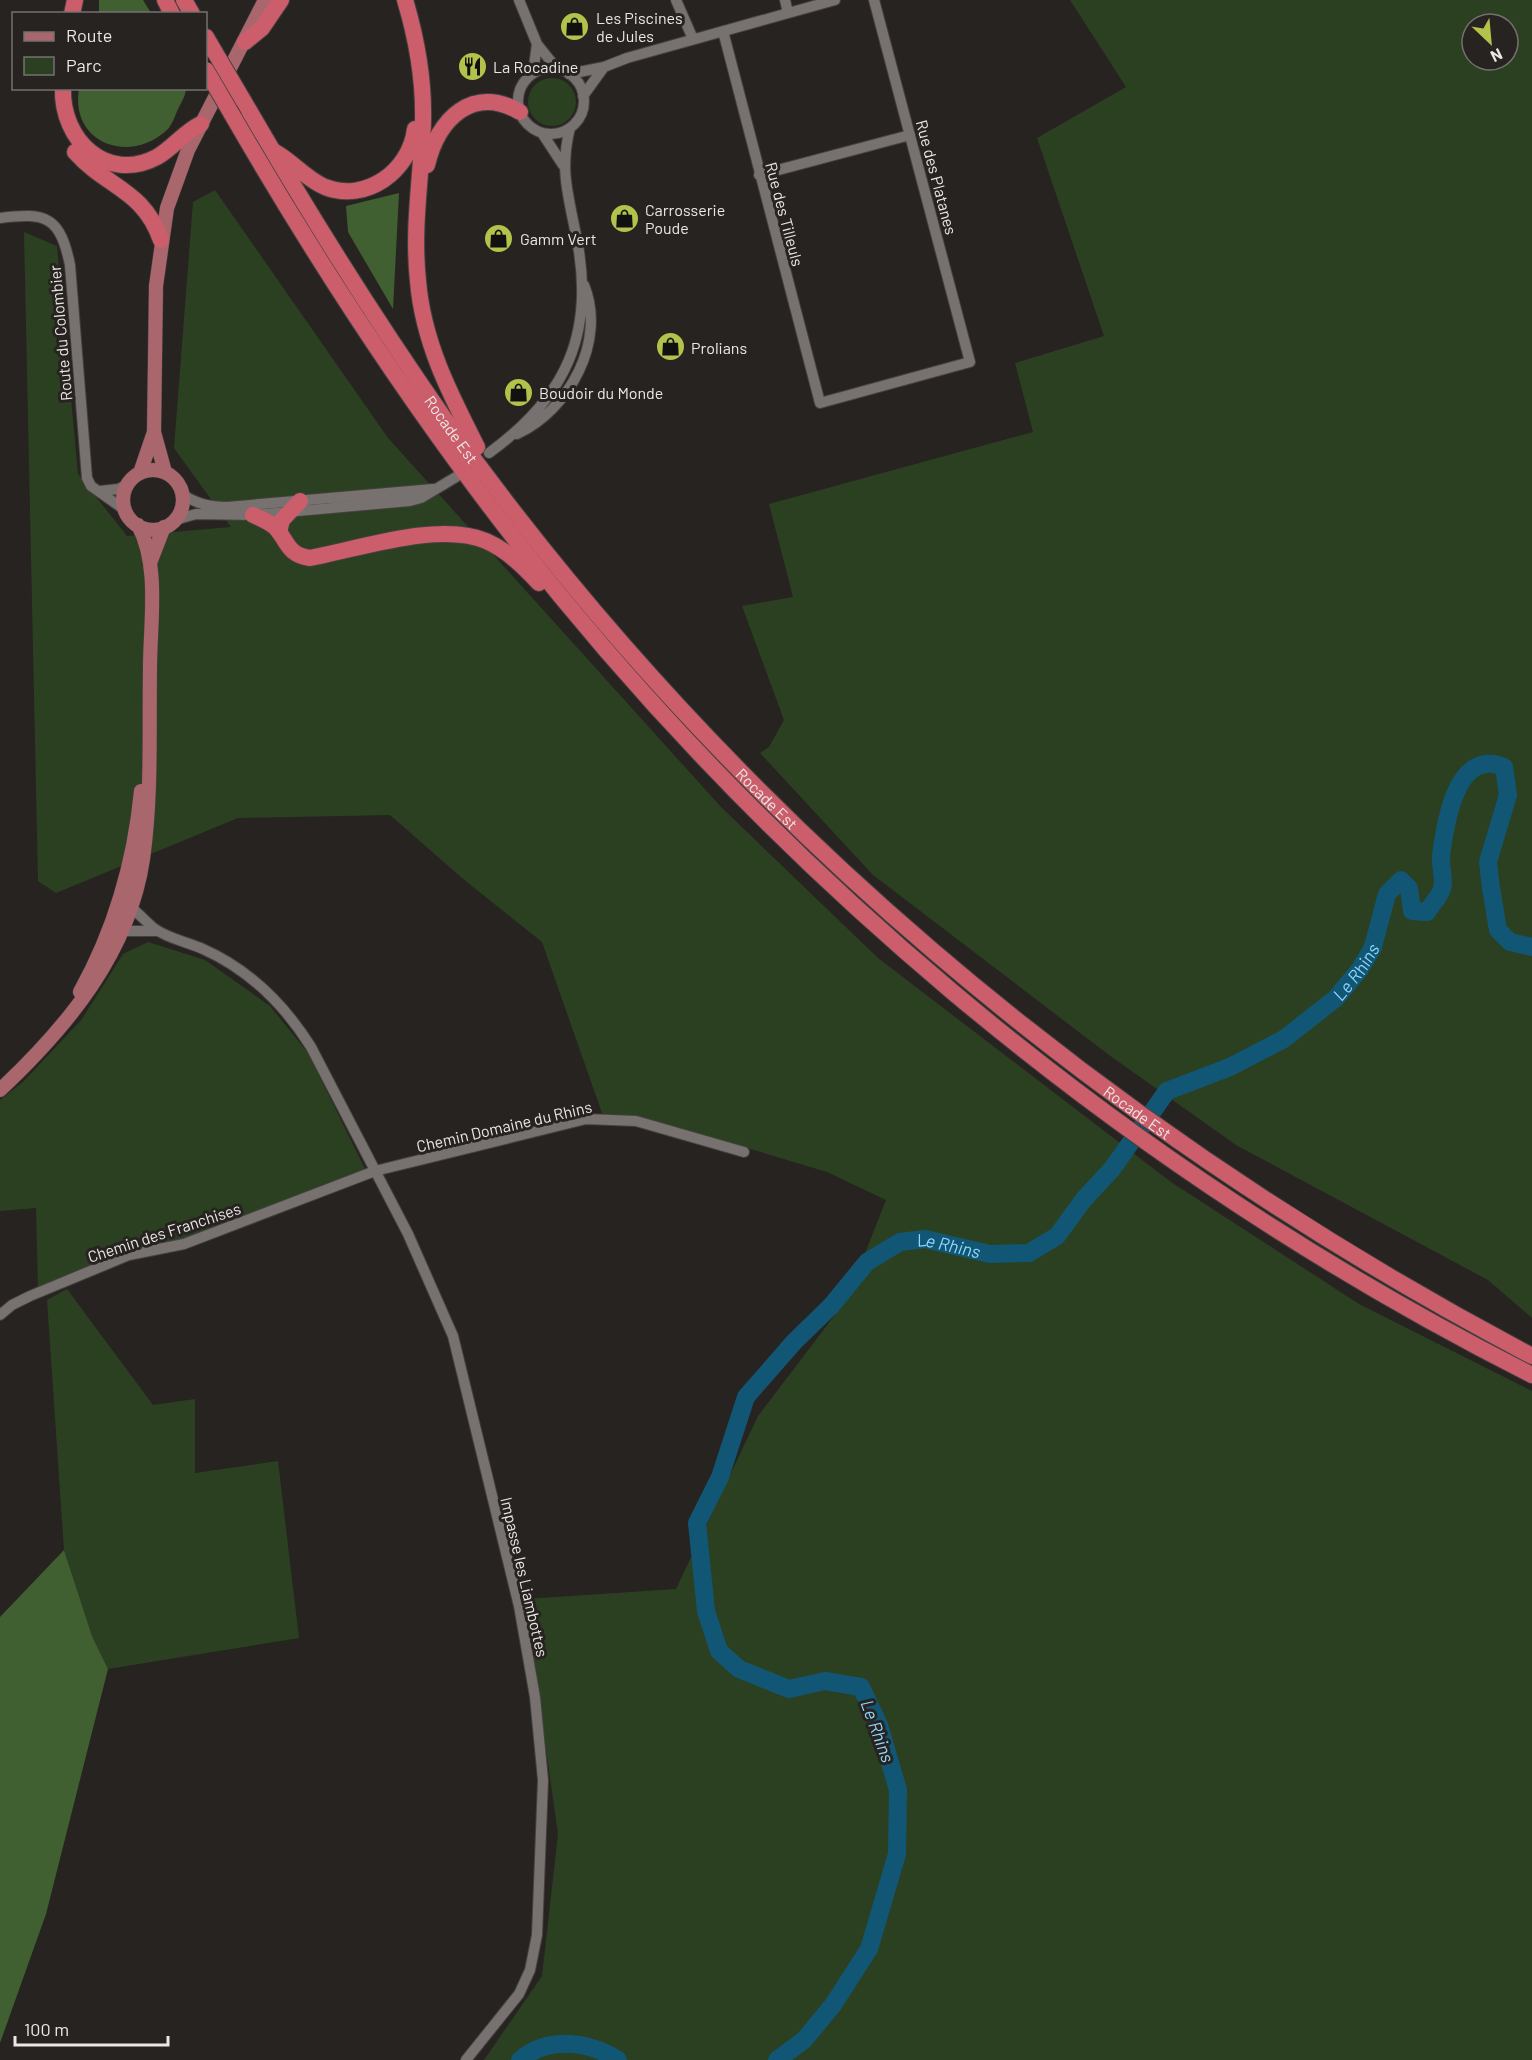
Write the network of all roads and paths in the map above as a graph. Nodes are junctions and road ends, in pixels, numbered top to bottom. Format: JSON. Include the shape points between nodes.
{"nodes":[{"id":1,"x":265,"y":0,"type":"edge"},
{"id":2,"x":282,"y":0,"type":"edge"},
{"id":3,"x":393,"y":0,"type":"edge"},
{"id":4,"x":405,"y":0,"type":"edge"},
{"id":5,"x":519,"y":0,"type":"edge"},
{"id":6,"x":676,"y":0,"type":"edge"},
{"id":7,"x":785,"y":0,"type":"edge"},
{"id":8,"x":835,"y":0,"type":"edge"},
{"id":9,"x":874,"y":0,"type":"edge"},
{"id":10,"x":788,"y":13,"type":"junction"},
{"id":11,"x":723,"y":31,"type":"junction"},
{"id":12,"x":693,"y":39,"type":"junction"},
{"id":13,"x":245,"y":42,"type":"junction"},
{"id":14,"x":209,"y":43,"type":"edge"},
{"id":15,"x":537,"y":44,"type":"junction"},
{"id":16,"x":604,"y":67,"type":"junction"},
{"id":17,"x":557,"y":69,"type":"junction"},
{"id":18,"x":207,"y":72,"type":"edge"},
{"id":19,"x":533,"y":73,"type":"junction"},
{"id":20,"x":569,"y":74,"type":"junction"},
{"id":21,"x":54,"y":90,"type":"edge"},
{"id":22,"x":63,"y":90,"type":"edge"},
{"id":23,"x":204,"y":90,"type":"edge"},
{"id":24,"x":583,"y":96,"type":"junction"},
{"id":25,"x":520,"y":112,"type":"junction"},
{"id":26,"x":231,"y":123,"type":"junction"},
{"id":27,"x":201,"y":124,"type":"junction"},
{"id":28,"x":570,"y":128,"type":"junction"},
{"id":29,"x":542,"y":133,"type":"junction"},
{"id":30,"x":910,"y":135,"type":"junction"},
{"id":31,"x":272,"y":150,"type":"junction"},
{"id":32,"x":563,"y":165,"type":"junction"},
{"id":33,"x":759,"y":176,"type":"junction"},
{"id":34,"x":417,"y":187,"type":"junction"},
{"id":35,"x":0,"y":218,"type":"edge"},
{"id":36,"x":161,"y":240,"type":"junction"},
{"id":37,"x":820,"y":403,"type":"joint"},
{"id":38,"x":154,"y":432,"type":"junction"},
{"id":39,"x":489,"y":453,"type":"dead end"},
{"id":40,"x":165,"y":472,"type":"junction"},
{"id":41,"x":140,"y":473,"type":"junction"},
{"id":42,"x":487,"y":475,"type":"junction"},
{"id":43,"x":456,"y":477,"type":"dead end"},
{"id":44,"x":127,"y":485,"type":"junction"},
{"id":45,"x":433,"y":489,"type":"junction"},
{"id":46,"x":100,"y":491,"type":"junction"},
{"id":47,"x":183,"y":495,"type":"junction"},
{"id":48,"x":293,"y":506,"type":"junction"},
{"id":49,"x":125,"y":510,"type":"junction"},
{"id":50,"x":253,"y":515,"type":"junction"},
{"id":51,"x":170,"y":524,"type":"junction"},
{"id":52,"x":138,"y":525,"type":"junction"},
{"id":53,"x":279,"y":532,"type":"junction"},
{"id":54,"x":150,"y":564,"type":"junction"},
{"id":55,"x":600,"y":641,"type":"junction"},
{"id":56,"x":121,"y":917,"type":"junction"},
{"id":57,"x":157,"y":931,"type":"junction"},
{"id":58,"x":0,"y":1090,"type":"edge"},
{"id":59,"x":1109,"y":1102,"type":"junction"},
{"id":60,"x":1169,"y":1145,"type":"junction"},
{"id":61,"x":744,"y":1152,"type":"dead end"},
{"id":62,"x":375,"y":1171,"type":"junction"},
{"id":63,"x":0,"y":1315,"type":"edge"},
{"id":64,"x":1532,"y":1356,"type":"edge"},
{"id":65,"x":1532,"y":1375,"type":"edge"},
{"id":66,"x":466,"y":2060,"type":"edge"}],
"edges":[{"from":1,"to":13,"type":"main road"},
{"from":2,"to":13,"type":"highway","via":[[262,28]]},
{"from":3,"to":31,"type":"highway","via":[[407,37],[415,92],[414,136],[400,165],[375,185],[340,190],[315,182]]},
{"from":4,"to":34,"type":"highway","via":[[417,45],[423,95]]},
{"from":5,"to":15,"type":"street"},
{"from":6,"to":12,"type":"street"},
{"from":7,"to":10,"type":"street"},
{"from":8,"to":10,"type":"street"},
{"from":9,"to":30,"type":"street","name":"Rue des Platanes"},
{"from":10,"to":11,"type":"street"},
{"from":11,"to":12,"type":"street"},
{"from":11,"to":33,"type":"street","name":"Rue des Tilleuls"},
{"from":12,"to":16,"type":"street"},
{"from":13,"to":27,"type":"main road"},
{"from":14,"to":31,"type":"highway","name":"Rocade Est","bridge":true},
{"from":15,"to":17,"type":"street"},
{"from":15,"to":19,"type":"street"},
{"from":16,"to":20,"type":"street"},
{"from":16,"to":24,"type":"street"},
{"from":17,"to":19,"type":"street"},
{"from":17,"to":20,"type":"street"},
{"from":18,"to":26,"type":"highway","name":"Rocade Est","bridge":true},
{"from":19,"to":25,"type":"street","via":[[520,90]]},
{"from":20,"to":24,"type":"street","via":[[581,87]]},
{"from":21,"to":36,"type":"highway","via":[[56,121],[65,139],[79,156],[142,204]]},
{"from":22,"to":27,"type":"highway","via":[[64,113],[73,134],[94,155],[118,164],[156,157]]},
{"from":23,"to":26,"type":"highway"},
{"from":24,"to":28,"type":"street","via":[[581,114]]},
{"from":25,"to":29,"type":"street","via":[[528,125]]},
{"from":25,"to":34,"type":"highway","via":[[483,100],[464,109],[438,134],[425,175]]},
{"from":26,"to":55,"type":"highway","name":"Rocade Est","via":[[246,140],[391,370],[478,490]]},
{"from":27,"to":36,"type":"main road","via":[[167,208]]},
{"from":28,"to":29,"type":"street","via":[[557,134]]},
{"from":28,"to":32,"type":"street"},
{"from":29,"to":32,"type":"street"},
{"from":30,"to":33,"type":"street"},
{"from":30,"to":37,"type":"street","name":"Rue des Platanes","via":[[970,362]]},
{"from":31,"to":42,"type":"highway","name":"Rocade Est","via":[[404,359]]},
{"from":32,"to":39,"type":"street","via":[[590,307],[586,351],[574,379],[555,407]]},
{"from":33,"to":37,"type":"street","name":"Rue des Tilleuls"},
{"from":34,"to":42,"type":"highway","via":[[418,283],[428,332],[444,383],[477,445]]},
{"from":35,"to":46,"type":"street","name":"Route du Colombier","via":[[37,216],[52,223],[63,237],[70,265],[88,482]]},
{"from":36,"to":38,"type":"main road","via":[[156,286]]},
{"from":38,"to":40,"type":"main road"},
{"from":38,"to":41,"type":"main road"},
{"from":40,"to":41,"type":"main road"},
{"from":40,"to":47,"type":"main road","via":[[177,481]]},
{"from":41,"to":44,"type":"main road"},
{"from":42,"to":59,"type":"highway","name":"Rocade Est","via":[[640,662],[738,770],[984,996]]},
{"from":43,"to":45,"type":"street"},
{"from":44,"to":46,"type":"street"},
{"from":44,"to":49,"type":"main road","via":[[123,497]]},
{"from":45,"to":48,"type":"street"},
{"from":45,"to":48,"type":"street","via":[[410,501]]},
{"from":46,"to":49,"type":"street"},
{"from":47,"to":48,"type":"street","via":[[209,507]]},
{"from":47,"to":51,"type":"main road","via":[[180,512]]},
{"from":48,"to":50,"type":"street"},
{"from":48,"to":53,"type":"highway","via":[[282,520]]},
{"from":49,"to":52,"type":"main road"},
{"from":50,"to":51,"type":"street","via":[[196,514]]},
{"from":50,"to":53,"type":"highway"},
{"from":51,"to":52,"type":"main road","via":[[151,529]]},
{"from":51,"to":54,"type":"main road"},
{"from":52,"to":54,"type":"main road"},
{"from":53,"to":55,"type":"highway","via":[[294,554],[310,558],[436,535],[485,540],[527,569],[582,633]]},
{"from":54,"to":56,"type":"main road","via":[[147,818],[143,861]]},
{"from":55,"to":59,"type":"highway","name":"Rocade Est","via":[[726,781],[877,926],[1006,1036]]},
{"from":56,"to":57,"type":"street"},
{"from":56,"to":57,"type":"street"},
{"from":56,"to":58,"type":"main road","via":[[96,982],[29,1063]]},
{"from":57,"to":62,"type":"street","name":"Impasse les Liambottes","via":[[228,962],[279,1002],[311,1047]]},
{"from":59,"to":60,"type":"highway","name":"Rocade Est"},
{"from":60,"to":64,"type":"highway","name":"Rocade Est","via":[[1418,1295]]},
{"from":60,"to":65,"type":"highway","name":"Rocade Est","via":[[1250,1212],[1415,1312]]},
{"from":61,"to":62,"type":"street","name":"Chemin Domaine du Rhins","via":[[636,1121],[586,1119]]},
{"from":62,"to":63,"type":"street","name":"Chemin des Franchises","via":[[184,1244],[129,1255],[21,1300]]},
{"from":62,"to":66,"type":"street","name":"Impasse les Liambottes","via":[[453,1336],[519,1606],[536,1697],[543,1780],[540,1882],[532,1961],[519,1994]]}]}
